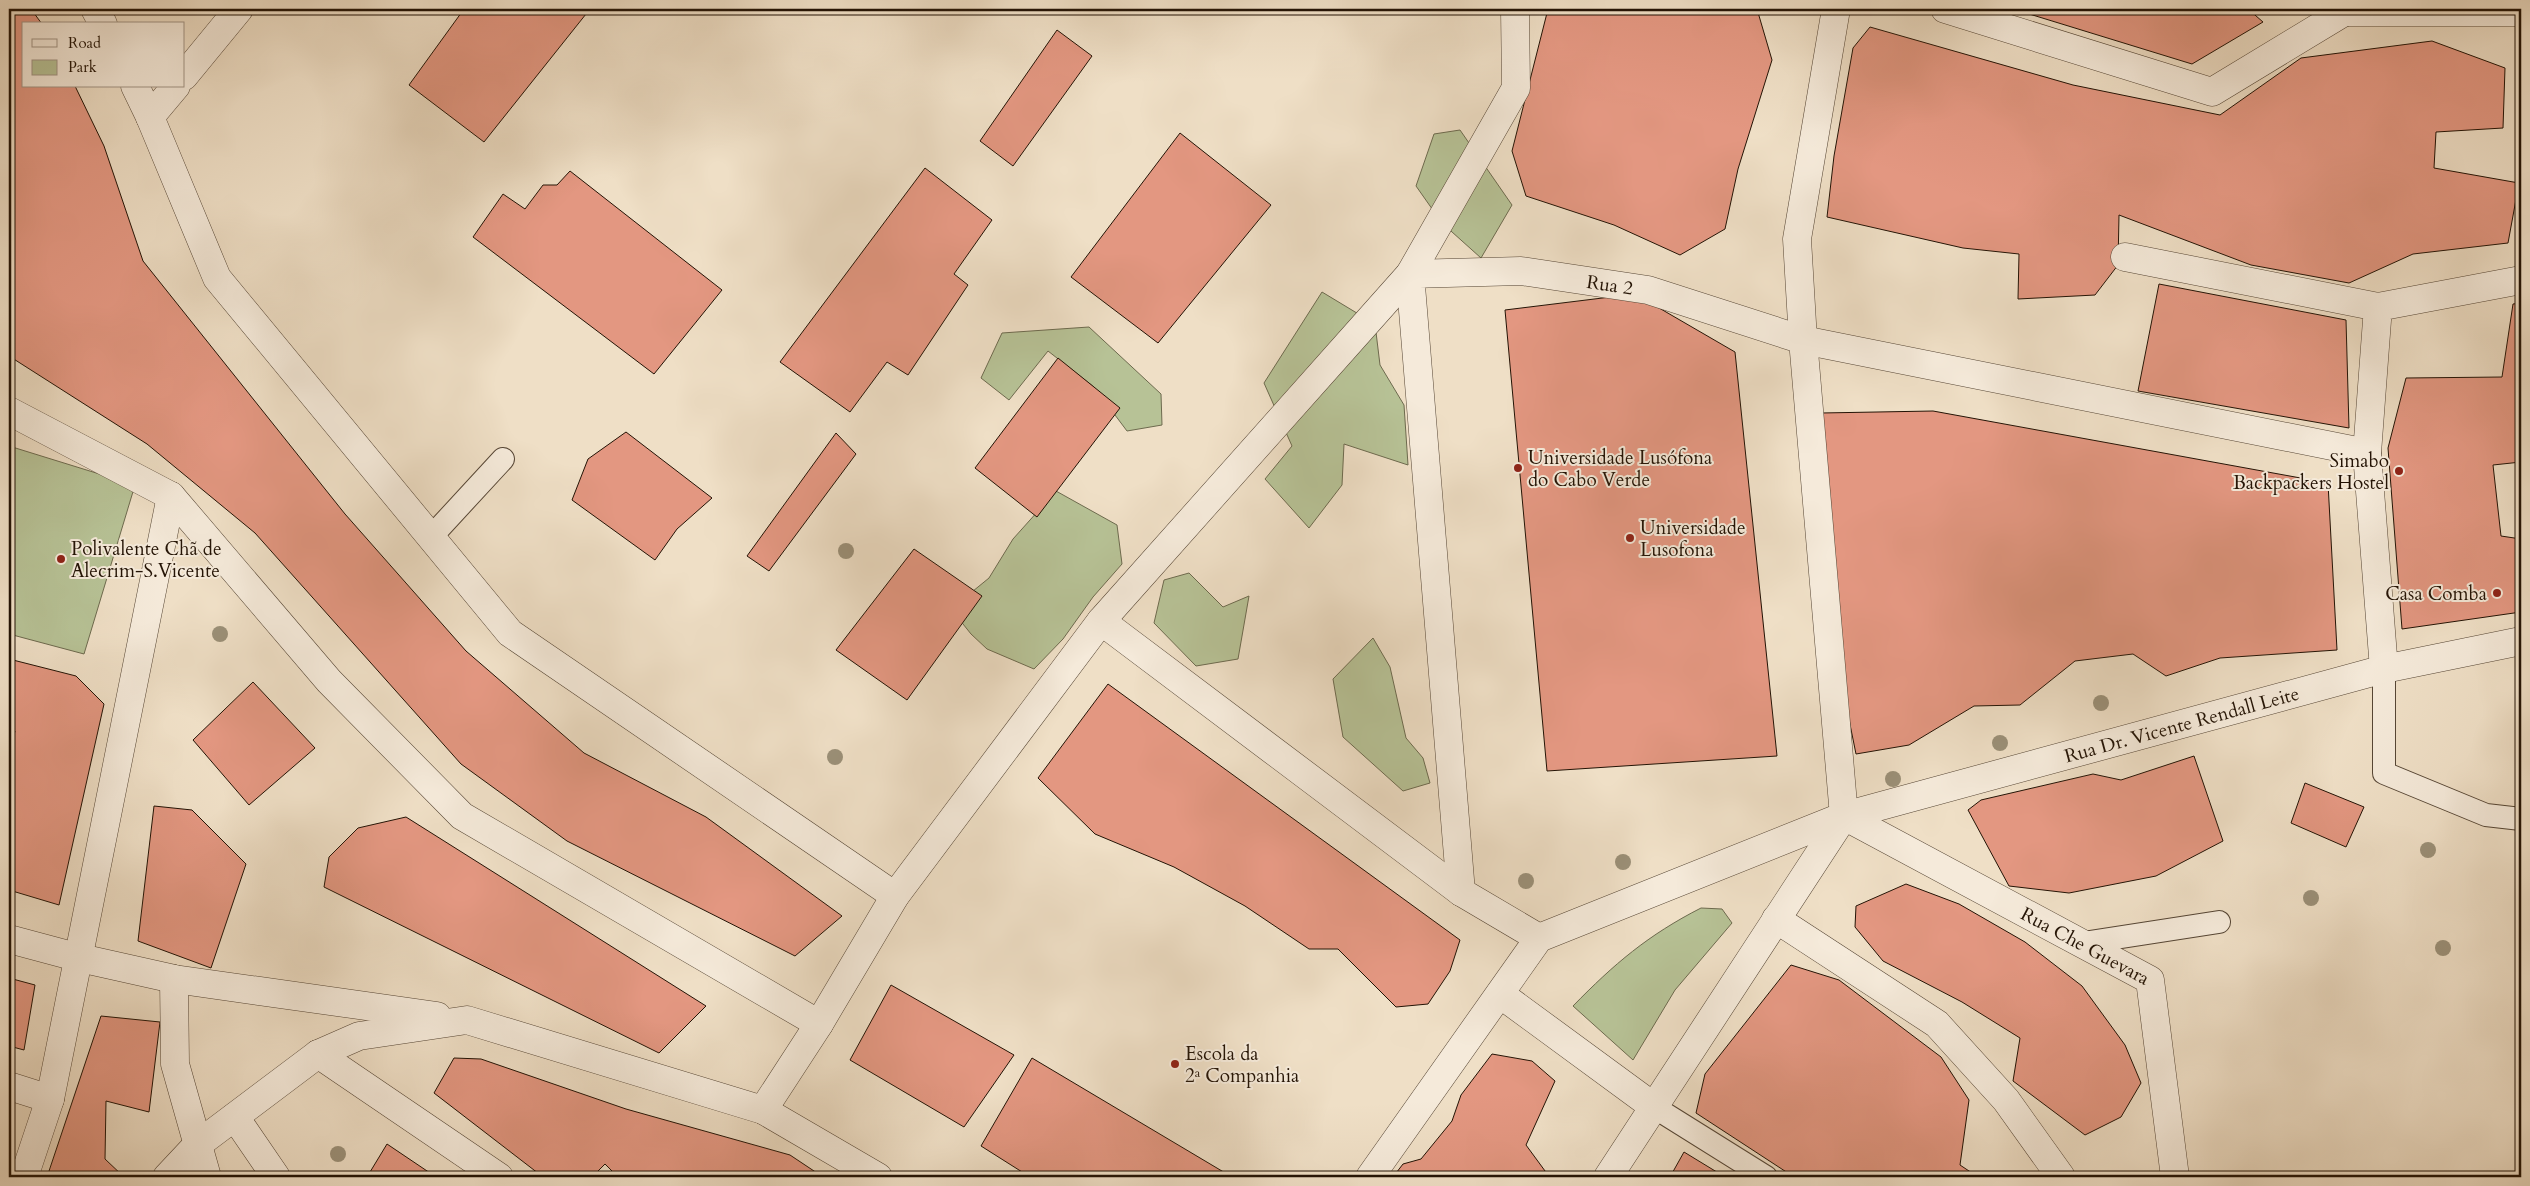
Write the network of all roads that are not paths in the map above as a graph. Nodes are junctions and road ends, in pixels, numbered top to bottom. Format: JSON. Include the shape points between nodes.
{"nodes":[{"id":1,"x":96,"y":9,"type":"edge"},
{"id":2,"x":239,"y":9,"type":"edge"},
{"id":3,"x":1515,"y":9,"type":"edge"},
{"id":4,"x":1836,"y":9,"type":"edge"},
{"id":5,"x":1945,"y":9,"type":"edge"},
{"id":6,"x":2339,"y":10,"type":"edge"},
{"id":7,"x":2521,"y":12,"type":"edge"},
{"id":8,"x":102,"y":22,"type":"edge"},
{"id":9,"x":185,"y":75,"type":"edge"},
{"id":10,"x":136,"y":88,"type":"edge"},
{"id":11,"x":174,"y":88,"type":"edge"},
{"id":12,"x":150,"y":117,"type":"junction"},
{"id":13,"x":2125,"y":257,"type":"dead end"},
{"id":14,"x":1410,"y":274,"type":"junction"},
{"id":15,"x":2521,"y":280,"type":"edge"},
{"id":16,"x":2378,"y":307,"type":"junction"},
{"id":17,"x":1803,"y":340,"type":"junction"},
{"id":18,"x":9,"y":411,"type":"edge"},
{"id":19,"x":2367,"y":453,"type":"junction"},
{"id":20,"x":503,"y":459,"type":"dead end"},
{"id":21,"x":171,"y":496,"type":"junction"},
{"id":22,"x":431,"y":537,"type":"junction"},
{"id":23,"x":1101,"y":621,"type":"junction"},
{"id":24,"x":2521,"y":641,"type":"edge"},
{"id":25,"x":2384,"y":669,"type":"junction"},
{"id":26,"x":1844,"y":816,"type":"junction"},
{"id":27,"x":2521,"y":819,"type":"edge"},
{"id":28,"x":1461,"y":892,"type":"junction"},
{"id":29,"x":895,"y":896,"type":"junction"},
{"id":30,"x":1776,"y":919,"type":"junction"},
{"id":31,"x":2219,"y":922,"type":"dead end"},
{"id":32,"x":1539,"y":938,"type":"junction"},
{"id":33,"x":9,"y":939,"type":"edge"},
{"id":34,"x":2083,"y":943,"type":"junction"},
{"id":35,"x":80,"y":958,"type":"junction"},
{"id":36,"x":174,"y":978,"type":"junction"},
{"id":37,"x":1500,"y":994,"type":"junction"},
{"id":38,"x":467,"y":1020,"type":"junction"},
{"id":39,"x":819,"y":1024,"type":"junction"},
{"id":40,"x":318,"y":1054,"type":"junction"},
{"id":41,"x":9,"y":1086,"type":"edge"},
{"id":42,"x":50,"y":1099,"type":"junction"},
{"id":43,"x":1654,"y":1107,"type":"junction"},
{"id":44,"x":763,"y":1110,"type":"junction"},
{"id":45,"x":235,"y":1117,"type":"junction"},
{"id":46,"x":197,"y":1145,"type":"junction"},
{"id":47,"x":24,"y":1177,"type":"edge"},
{"id":48,"x":167,"y":1177,"type":"edge"},
{"id":49,"x":207,"y":1177,"type":"edge"},
{"id":50,"x":276,"y":1177,"type":"edge"},
{"id":51,"x":499,"y":1177,"type":"edge"},
{"id":52,"x":878,"y":1177,"type":"edge"},
{"id":53,"x":1370,"y":1177,"type":"edge"},
{"id":54,"x":1608,"y":1177,"type":"edge"},
{"id":55,"x":1766,"y":1177,"type":"edge"},
{"id":56,"x":2061,"y":1177,"type":"edge"},
{"id":57,"x":2175,"y":1177,"type":"edge"}],
"edges":[{"from":1,"to":8,"type":"street"},
{"from":2,"to":9,"type":"street"},
{"from":3,"to":14,"type":"street","via":[[1516,88]]},
{"from":4,"to":17,"type":"street","via":[[1797,239]]},
{"from":5,"to":6,"type":"street","via":[[2212,92]]},
{"from":6,"to":7,"type":"street"},
{"from":10,"to":12,"type":"street"},
{"from":11,"to":12,"type":"street"},
{"from":12,"to":22,"type":"street","via":[[217,278]]},
{"from":13,"to":16,"type":"street"},
{"from":14,"to":17,"type":"street","name":"Rua 2","via":[[1521,271],[1648,290]]},
{"from":14,"to":23,"type":"street"},
{"from":14,"to":28,"type":"street"},
{"from":15,"to":16,"type":"street"},
{"from":16,"to":19,"type":"street"},
{"from":17,"to":19,"type":"street","name":"Rua 2"},
{"from":17,"to":26,"type":"street"},
{"from":18,"to":21,"type":"street"},
{"from":19,"to":25,"type":"street"},
{"from":20,"to":22,"type":"lane"},
{"from":21,"to":35,"type":"street"},
{"from":21,"to":39,"type":"street","via":[[329,681],[462,816]]},
{"from":22,"to":29,"type":"street","via":[[510,633]]},
{"from":23,"to":28,"type":"street"},
{"from":23,"to":29,"type":"street"},
{"from":24,"to":25,"type":"street","name":"Rua Dr. Vicente Rendall Leite"},
{"from":25,"to":26,"type":"street","name":"Rua Dr. Vicente Rendall Leite"},
{"from":25,"to":27,"type":"lane","via":[[2384,773],[2486,815]]},
{"from":26,"to":30,"type":"street"},
{"from":26,"to":32,"type":"street","name":"Rua Dr. Vicente Rendall Leite"},
{"from":26,"to":34,"type":"street","name":"Rua Che Guevara"},
{"from":28,"to":32,"type":"street"},
{"from":29,"to":39,"type":"street"},
{"from":30,"to":43,"type":"street"},
{"from":30,"to":56,"type":"street","via":[[1937,1024],[2006,1100]]},
{"from":31,"to":34,"type":"lane"},
{"from":32,"to":37,"type":"street"},
{"from":33,"to":35,"type":"street"},
{"from":34,"to":57,"type":"street","name":"Rua Che Guevara","via":[[2150,980]]},
{"from":35,"to":36,"type":"street"},
{"from":35,"to":42,"type":"street"},
{"from":36,"to":38,"type":"street"},
{"from":36,"to":46,"type":"street","via":[[175,1064]]},
{"from":37,"to":43,"type":"street"},
{"from":37,"to":53,"type":"street"},
{"from":38,"to":40,"type":"street","via":[[359,1036]]},
{"from":38,"to":44,"type":"street"},
{"from":39,"to":44,"type":"street"},
{"from":40,"to":45,"type":"street"},
{"from":40,"to":51,"type":"street"},
{"from":41,"to":42,"type":"street"},
{"from":42,"to":47,"type":"street"},
{"from":43,"to":54,"type":"street"},
{"from":43,"to":55,"type":"lane"},
{"from":44,"to":52,"type":"street"},
{"from":45,"to":46,"type":"street"},
{"from":45,"to":50,"type":"street"},
{"from":46,"to":48,"type":"street"},
{"from":46,"to":49,"type":"street"}]}
